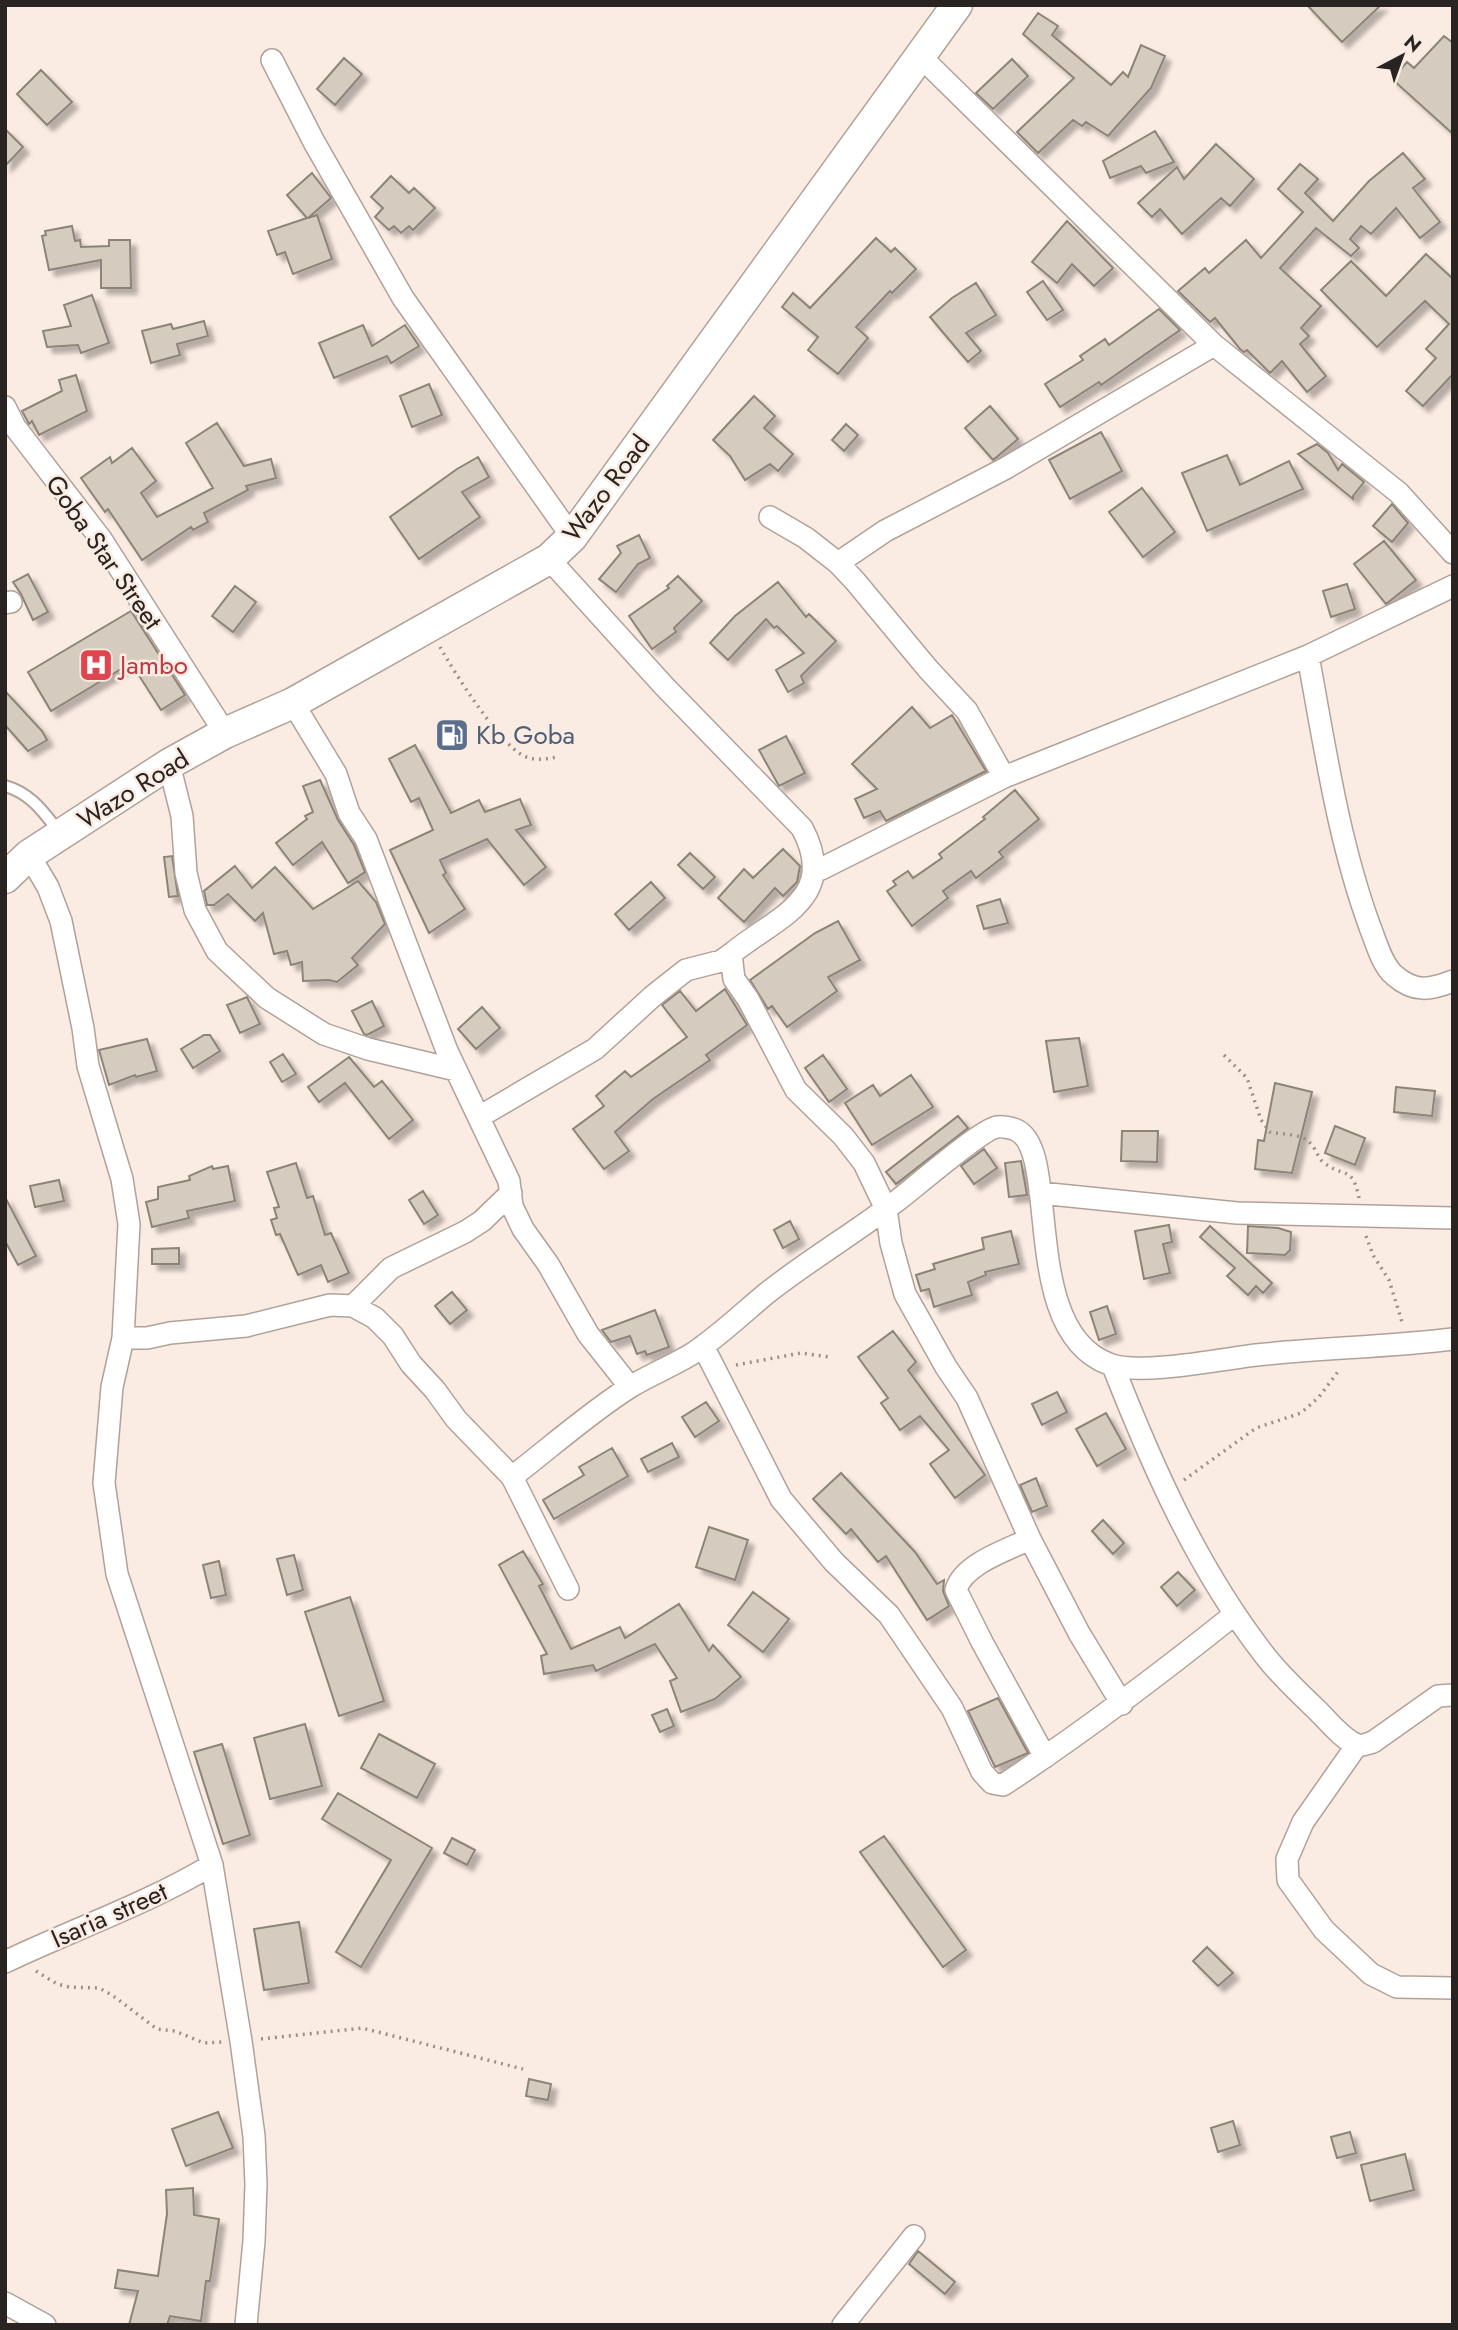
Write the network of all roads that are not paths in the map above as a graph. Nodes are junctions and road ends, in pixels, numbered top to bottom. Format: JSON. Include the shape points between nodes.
{"nodes":[{"id":1,"x":957,"y":5,"type":"edge"},
{"id":2,"x":921,"y":57,"type":"junction"},
{"id":3,"x":272,"y":60,"type":"dead end"},
{"id":4,"x":1214,"y":345,"type":"junction"},
{"id":5,"x":5,"y":407,"type":"edge"},
{"id":6,"x":770,"y":517,"type":"dead end"},
{"id":7,"x":572,"y":537,"type":"junction"},
{"id":8,"x":1453,"y":553,"type":"edge"},
{"id":9,"x":549,"y":559,"type":"junction"},
{"id":10,"x":838,"y":562,"type":"junction"},
{"id":11,"x":1453,"y":586,"type":"edge"},
{"id":12,"x":1308,"y":656,"type":"junction"},
{"id":13,"x":293,"y":703,"type":"junction"},
{"id":14,"x":225,"y":733,"type":"junction"},
{"id":15,"x":169,"y":764,"type":"junction"},
{"id":16,"x":1004,"y":777,"type":"junction"},
{"id":17,"x":5,"y":786,"type":"edge"},
{"id":18,"x":60,"y":834,"type":"junction"},
{"id":19,"x":29,"y":855,"type":"junction"},
{"id":20,"x":814,"y":863,"type":"junction"},
{"id":21,"x":5,"y":878,"type":"edge"},
{"id":22,"x":732,"y":954,"type":"junction"},
{"id":23,"x":1453,"y":981,"type":"edge"},
{"id":24,"x":456,"y":1070,"type":"junction"},
{"id":25,"x":479,"y":1117,"type":"junction"},
{"id":26,"x":511,"y":1193,"type":"junction"},
{"id":27,"x":1040,"y":1193,"type":"junction"},
{"id":28,"x":886,"y":1209,"type":"junction"},
{"id":29,"x":1453,"y":1218,"type":"edge"},
{"id":30,"x":353,"y":1306,"type":"junction"},
{"id":31,"x":123,"y":1338,"type":"junction"},
{"id":32,"x":1453,"y":1339,"type":"edge"},
{"id":33,"x":703,"y":1346,"type":"junction"},
{"id":34,"x":1113,"y":1366,"type":"junction"},
{"id":35,"x":630,"y":1387,"type":"junction"},
{"id":36,"x":512,"y":1477,"type":"junction"},
{"id":37,"x":1030,"y":1539,"type":"junction"},
{"id":38,"x":568,"y":1589,"type":"dead end"},
{"id":39,"x":1235,"y":1614,"type":"junction"},
{"id":40,"x":1453,"y":1695,"type":"edge"},
{"id":41,"x":1122,"y":1704,"type":"junction"},
{"id":42,"x":1357,"y":1745,"type":"junction"},
{"id":43,"x":1045,"y":1757,"type":"junction"},
{"id":44,"x":212,"y":1865,"type":"junction"},
{"id":45,"x":11,"y":1959,"type":"edge"},
{"id":46,"x":1453,"y":1988,"type":"edge"},
{"id":47,"x":914,"y":2236,"type":"dead end"},
{"id":48,"x":5,"y":2303,"type":"edge"},
{"id":49,"x":45,"y":2325,"type":"edge"},
{"id":50,"x":246,"y":2325,"type":"edge"},
{"id":51,"x":842,"y":2325,"type":"edge"}],
"edges":[{"from":1,"to":2,"type":"main road","name":"Wazo Road"},
{"from":2,"to":4,"type":"street"},
{"from":2,"to":7,"type":"main road","name":"Wazo Road"},
{"from":3,"to":7,"type":"street","via":[[403,298]]},
{"from":4,"to":8,"type":"street","via":[[1399,493]]},
{"from":4,"to":10,"type":"street"},
{"from":5,"to":14,"type":"street","name":"Goba Star Street","via":[[15,427],[101,539]]},
{"from":6,"to":10,"type":"street"},
{"from":7,"to":9,"type":"main road","name":"Wazo Road"},
{"from":9,"to":13,"type":"main road","name":"Wazo Road"},
{"from":9,"to":20,"type":"street","via":[[802,828]]},
{"from":10,"to":16,"type":"street","via":[[967,711]]},
{"from":11,"to":12,"type":"street"},
{"from":12,"to":16,"type":"street"},
{"from":12,"to":23,"type":"street","via":[[1344,846],[1376,944],[1391,973],[1406,984],[1431,989]]},
{"from":13,"to":14,"type":"main road","name":"Wazo Road"},
{"from":13,"to":24,"type":"street","via":[[336,774],[349,813],[366,839]]},
{"from":14,"to":15,"type":"main road","name":"Wazo Road"},
{"from":15,"to":18,"type":"main road","name":"Wazo Road"},
{"from":15,"to":24,"type":"street","via":[[182,816],[186,873],[195,910],[217,951],[267,998],[324,1034]]},
{"from":16,"to":20,"type":"street","via":[[821,869]]},
{"from":17,"to":18,"type":"lane","via":[[34,801]]},
{"from":18,"to":19,"type":"main road","name":"Wazo Road"},
{"from":19,"to":21,"type":"main road","name":"Wazo Road"},
{"from":19,"to":31,"type":"street","via":[[61,921],[88,1066],[122,1179],[129,1224]]},
{"from":20,"to":22,"type":"street","via":[[813,881],[793,911]]},
{"from":22,"to":25,"type":"street","via":[[686,970],[595,1049]]},
{"from":22,"to":28,"type":"street","via":[[734,979],[796,1090],[864,1163]]},
{"from":24,"to":25,"type":"street"},
{"from":25,"to":26,"type":"street"},
{"from":26,"to":30,"type":"street","via":[[465,1232],[391,1268]]},
{"from":26,"to":35,"type":"street","via":[[523,1229],[588,1334]]},
{"from":27,"to":28,"type":"street","via":[[1028,1142],[1017,1130],[997,1127]]},
{"from":27,"to":29,"type":"street","via":[[1237,1213]]},
{"from":27,"to":34,"type":"street","via":[[1057,1304],[1076,1342]]},
{"from":28,"to":33,"type":"street"},
{"from":28,"to":37,"type":"street","via":[[905,1294],[967,1398]]},
{"from":30,"to":31,"type":"street","via":[[330,1305],[246,1325]]},
{"from":30,"to":36,"type":"street","via":[[375,1318],[393,1336],[456,1419]]},
{"from":31,"to":44,"type":"street","via":[[112,1387],[104,1483],[117,1574]]},
{"from":32,"to":34,"type":"street","via":[[1157,1367]]},
{"from":33,"to":35,"type":"street"},
{"from":33,"to":43,"type":"street","via":[[781,1500],[834,1562],[889,1615],[952,1708],[982,1772],[992,1783],[1003,1785]]},
{"from":34,"to":39,"type":"street","via":[[1166,1493]]},
{"from":35,"to":36,"type":"street"},
{"from":36,"to":38,"type":"street"},
{"from":37,"to":41,"type":"street"},
{"from":37,"to":43,"type":"street","via":[[971,1569],[956,1590]]},
{"from":39,"to":41,"type":"street"},
{"from":39,"to":42,"type":"street","via":[[1267,1659]]},
{"from":40,"to":42,"type":"street","via":[[1438,1696],[1373,1742]]},
{"from":41,"to":43,"type":"street"},
{"from":42,"to":46,"type":"street","via":[[1303,1822],[1287,1859],[1288,1880],[1324,1930],[1371,1974],[1397,1987]]},
{"from":44,"to":45,"type":"street","name":"Isaria street","via":[[175,1887]]},
{"from":44,"to":50,"type":"street","via":[[254,2136],[254,2241]]},
{"from":47,"to":51,"type":"street"},
{"from":48,"to":49,"type":"street"}]}
